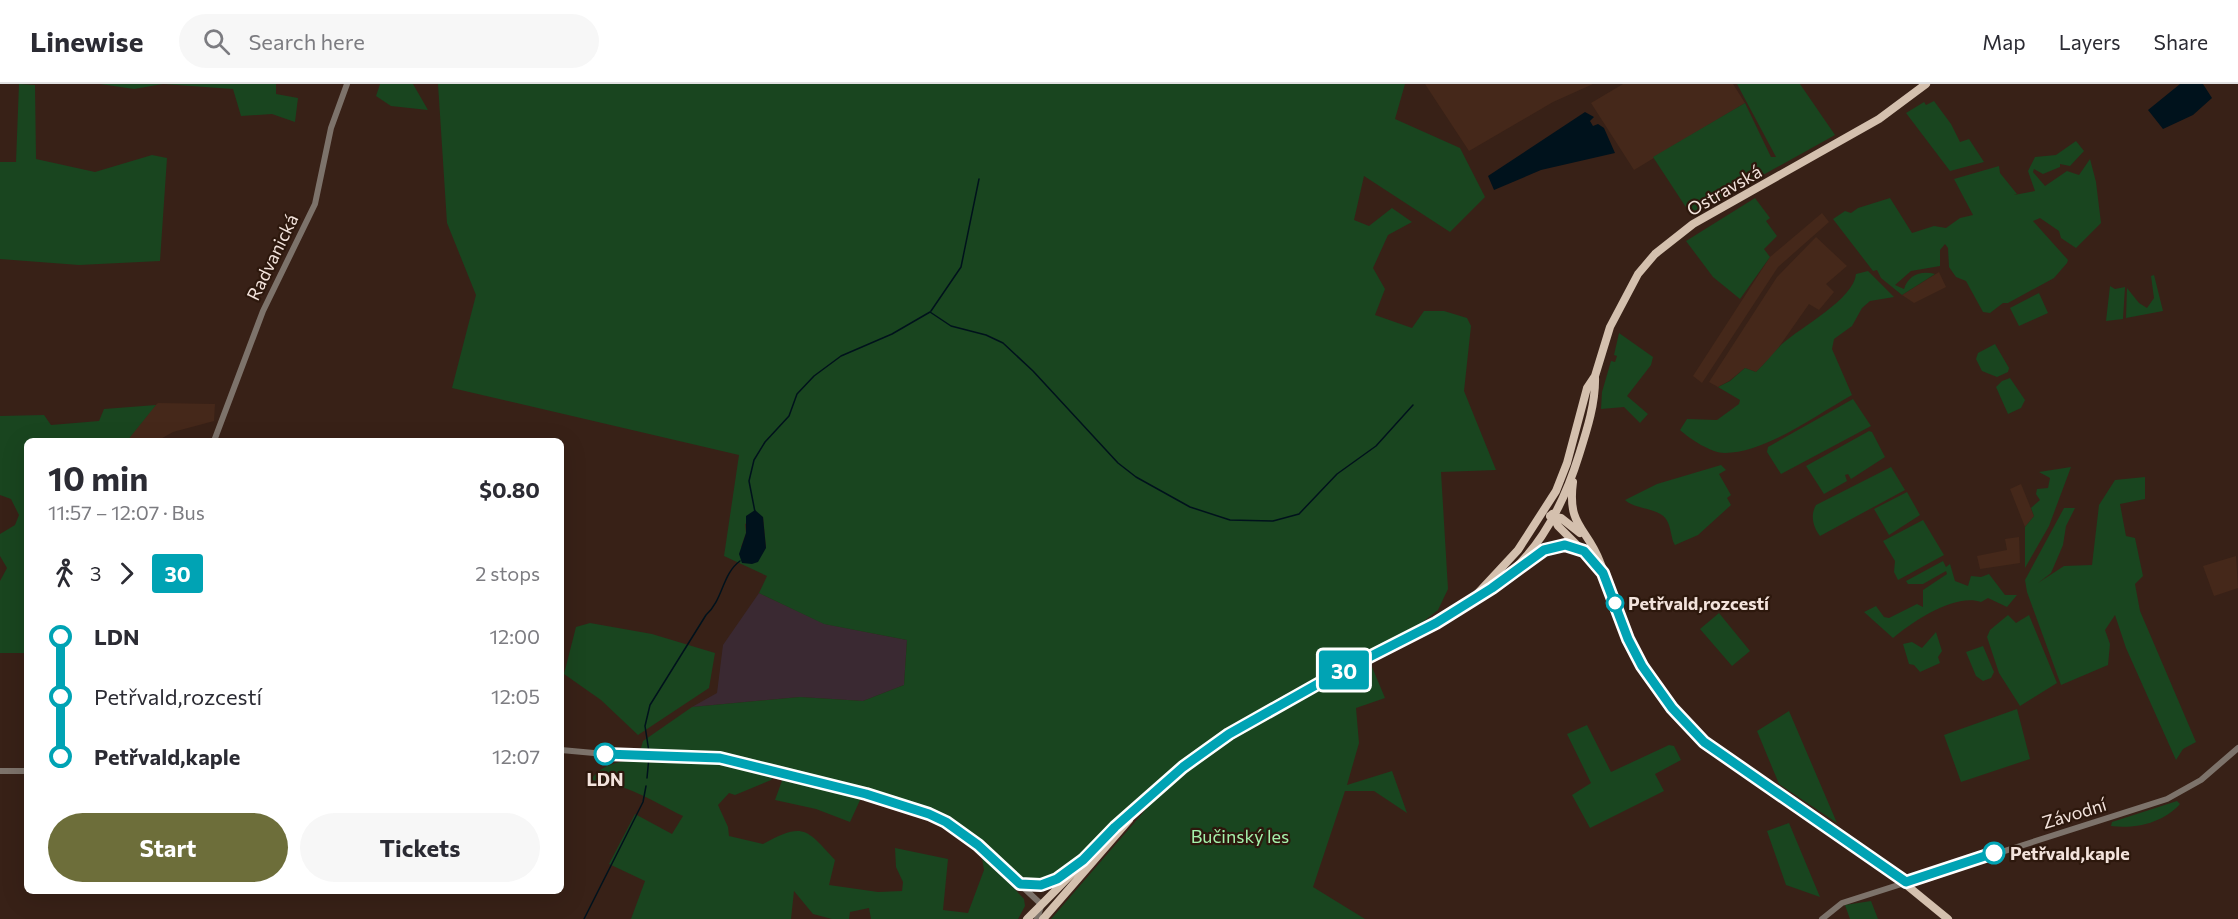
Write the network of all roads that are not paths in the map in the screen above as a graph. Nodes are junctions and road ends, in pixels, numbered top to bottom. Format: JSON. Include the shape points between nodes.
{"nodes":[{"id":1,"x":347,"y":84,"type":"edge"},
{"id":2,"x":1926,"y":84,"type":"edge"},
{"id":3,"x":1595,"y":375,"type":"junction"},
{"id":4,"x":215,"y":438,"type":"edge"},
{"id":5,"x":1574,"y":472,"type":"junction"},
{"id":6,"x":1556,"y":491,"type":"junction"},
{"id":7,"x":1552,"y":516,"type":"junction"},
{"id":8,"x":1539,"y":521,"type":"junction"},
{"id":9,"x":1585,"y":538,"type":"junction"},
{"id":10,"x":1584,"y":551,"type":"junction"},
{"id":11,"x":1512,"y":571,"type":"junction"},
{"id":12,"x":1603,"y":573,"type":"junction"},
{"id":13,"x":1471,"y":600,"type":"junction"},
{"id":14,"x":2238,"y":748,"type":"edge"},
{"id":15,"x":564,"y":750,"type":"edge"},
{"id":16,"x":0,"y":771,"type":"edge"},
{"id":17,"x":24,"y":771,"type":"edge"},
{"id":18,"x":1150,"y":796,"type":"junction"},
{"id":19,"x":1083,"y":860,"type":"junction"},
{"id":20,"x":1906,"y":882,"type":"junction"},
{"id":21,"x":1020,"y":884,"type":"junction"},
{"id":22,"x":1060,"y":900,"type":"junction"},
{"id":23,"x":1042,"y":905,"type":"junction"},
{"id":24,"x":1027,"y":919,"type":"edge"},
{"id":25,"x":1037,"y":919,"type":"edge"},
{"id":26,"x":1043,"y":919,"type":"edge"},
{"id":27,"x":1821,"y":919,"type":"edge"},
{"id":28,"x":1948,"y":919,"type":"edge"}],
"edges":[{"from":1,"to":4,"type":"street","name":"Radvanická","via":[[331,128],[315,204],[263,311]]},
{"from":2,"to":3,"type":"main road","name":"Ostravská","via":[[1879,119],[1693,224],[1655,254],[1621,303]]},
{"from":3,"to":5,"type":"main road","name":"Ostravská","via":[[1596,390]]},
{"from":3,"to":6,"type":"main road","name":"Ostravská","via":[[1587,388]]},
{"from":5,"to":7,"type":"main road","name":"Ostravská"},
{"from":5,"to":9,"type":"main road","via":[[1572,509]]},
{"from":6,"to":7,"type":"main road"},
{"from":6,"to":8,"type":"main road","name":"Ostravská"},
{"from":7,"to":8,"type":"main road"},
{"from":7,"to":9,"type":"main road","via":[[1568,522]]},
{"from":7,"to":10,"type":"main road"},
{"from":7,"to":11,"type":"main road","name":"Ostravská"},
{"from":8,"to":13,"type":"main road","name":"Ostravská","via":[[1518,550]]},
{"from":9,"to":12,"type":"main road"},
{"from":10,"to":11,"type":"main road","via":[[1553,546]]},
{"from":10,"to":12,"type":"main road"},
{"from":11,"to":13,"type":"main road","name":"Ostravská"},
{"from":12,"to":20,"type":"main road","via":[[1635,654],[1689,727],[1733,764]]},
{"from":13,"to":18,"type":"main road","name":"Ostravská","via":[[1222,738]]},
{"from":14,"to":20,"type":"street","name":"Závodní","via":[[2201,780],[2167,799]]},
{"from":15,"to":21,"type":"street","via":[[720,758],[866,794],[946,822]]},
{"from":16,"to":17,"type":"street"},
{"from":18,"to":19,"type":"main road"},
{"from":18,"to":22,"type":"main road"},
{"from":19,"to":21,"type":"street","via":[[1049,884]]},
{"from":19,"to":23,"type":"main road"},
{"from":20,"to":27,"type":"street","name":"Závodní","via":[[1842,903]]},
{"from":20,"to":28,"type":"main road"},
{"from":21,"to":23,"type":"street"},
{"from":22,"to":23,"type":"street"},
{"from":22,"to":26,"type":"main road"},
{"from":23,"to":24,"type":"main road"},
{"from":23,"to":25,"type":"street"}]}
